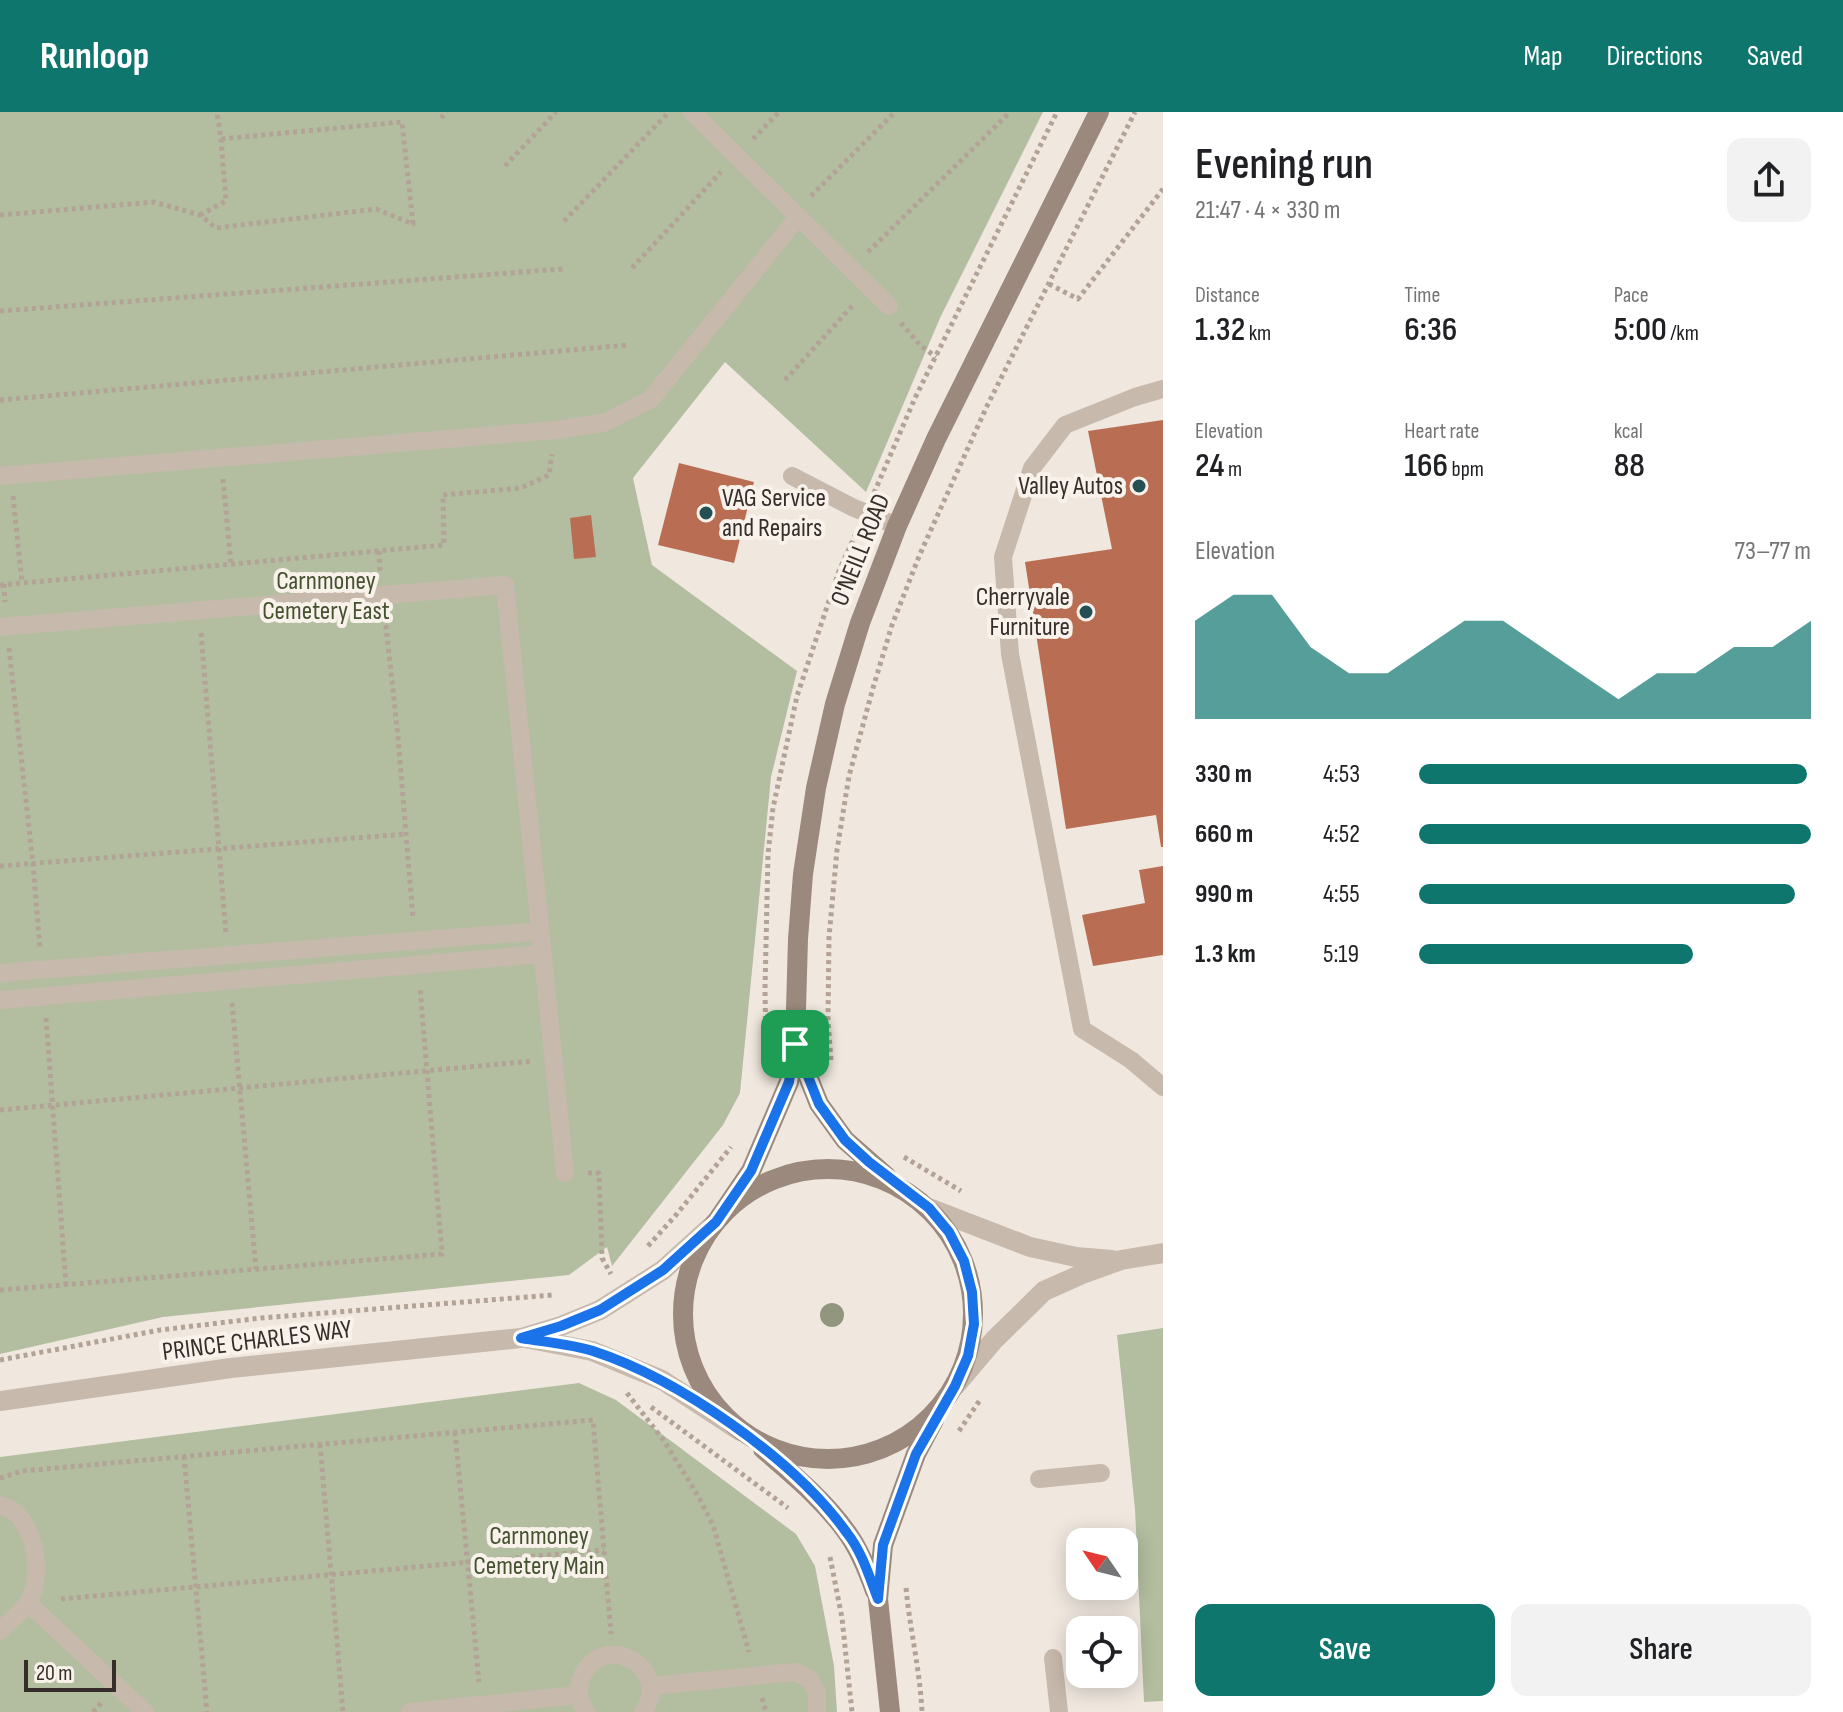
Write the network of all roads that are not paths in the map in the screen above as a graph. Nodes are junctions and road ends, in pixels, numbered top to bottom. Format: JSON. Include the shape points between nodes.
{"nodes":[{"id":1,"x":692,"y":112,"type":"edge"},
{"id":2,"x":1099,"y":112,"type":"edge"},
{"id":3,"x":796,"y":215,"type":"junction"},
{"id":4,"x":889,"y":306,"type":"road end"},
{"id":5,"x":1163,"y":389,"type":"edge"},
{"id":6,"x":6,"y":475,"type":"edge"},
{"id":7,"x":792,"y":476,"type":"dead end"},
{"id":8,"x":897,"y":526,"type":"junction"},
{"id":9,"x":3,"y":627,"type":"edge"},
{"id":10,"x":540,"y":931,"type":"junction"},
{"id":11,"x":542,"y":954,"type":"junction"},
{"id":12,"x":0,"y":973,"type":"edge"},
{"id":13,"x":0,"y":1000,"type":"edge"},
{"id":14,"x":795,"y":1044,"type":"junction"},
{"id":15,"x":1163,"y":1087,"type":"edge"},
{"id":16,"x":565,"y":1173,"type":"road end"},
{"id":17,"x":898,"y":1186,"type":"junction"},
{"id":18,"x":929,"y":1208,"type":"junction"},
{"id":19,"x":718,"y":1220,"type":"junction"},
{"id":20,"x":1163,"y":1253,"type":"edge"},
{"id":21,"x":1121,"y":1260,"type":"junction"},
{"id":22,"x":521,"y":1338,"type":"junction"},
{"id":23,"x":950,"y":1394,"type":"junction"},
{"id":24,"x":0,"y":1401,"type":"edge"},
{"id":25,"x":742,"y":1432,"type":"junction"},
{"id":26,"x":1101,"y":1473,"type":"dead end"},
{"id":27,"x":1039,"y":1479,"type":"dead end"},
{"id":28,"x":0,"y":1505,"type":"edge"},
{"id":29,"x":878,"y":1599,"type":"junction"},
{"id":30,"x":28,"y":1603,"type":"junction"},
{"id":31,"x":0,"y":1631,"type":"edge"},
{"id":32,"x":1053,"y":1658,"type":"dead end"},
{"id":33,"x":651,"y":1686,"type":"junction"},
{"id":34,"x":583,"y":1704,"type":"edge"},
{"id":35,"x":145,"y":1712,"type":"edge"},
{"id":36,"x":410,"y":1712,"type":"edge"},
{"id":37,"x":643,"y":1712,"type":"edge"},
{"id":38,"x":817,"y":1712,"type":"edge"},
{"id":39,"x":890,"y":1712,"type":"edge"},
{"id":40,"x":1059,"y":1712,"type":"edge"}],
"edges":[{"from":1,"to":3,"type":"lane"},
{"from":2,"to":8,"type":"main road","name":"O'NEILL ROAD"},
{"from":3,"to":4,"type":"lane"},
{"from":3,"to":6,"type":"lane","via":[[651,399],[606,422]]},
{"from":5,"to":15,"type":"lane","via":[[1065,425],[1032,468],[1003,557],[1010,654],[1082,1029]]},
{"from":7,"to":8,"type":"lane"},
{"from":8,"to":14,"type":"main road","name":"O'NEILL ROAD","via":[[855,636],[816,788],[803,874]]},
{"from":9,"to":10,"type":"lane","via":[[505,585]]},
{"from":10,"to":11,"type":"lane"},
{"from":10,"to":12,"type":"lane"},
{"from":11,"to":13,"type":"lane"},
{"from":11,"to":16,"type":"lane"},
{"from":14,"to":17,"type":"main road","name":"O'NEILL ROAD","via":[[819,1104],[845,1140]]},
{"from":14,"to":19,"type":"main road","name":"O'NEILL ROAD","via":[[789,1082],[751,1171]]},
{"from":17,"to":18,"type":"main road"},
{"from":17,"to":19,"type":"main road","via":[[868,1174],[803,1171],[744,1196]]},
{"from":18,"to":21,"type":"street","via":[[1030,1247]]},
{"from":18,"to":23,"type":"main road","via":[[964,1261],[972,1292],[968,1356]]},
{"from":19,"to":22,"type":"street","name":"PRINCE CHARLES WAY","via":[[663,1270],[600,1310]]},
{"from":19,"to":25,"type":"main road","name":"O'NEILL ROAD","via":[[686,1281],[683,1314],[698,1379],[716,1408]]},
{"from":20,"to":21,"type":"street"},
{"from":21,"to":23,"type":"street","via":[[1044,1291]]},
{"from":22,"to":24,"type":"street","name":"PRINCE CHARLES WAY","via":[[231,1368]]},
{"from":22,"to":25,"type":"street","name":"PRINCE CHARLES WAY","via":[[592,1351],[662,1380]]},
{"from":23,"to":25,"type":"main road","via":[[922,1426],[866,1455],[803,1458]]},
{"from":23,"to":29,"type":"main road","via":[[916,1454],[883,1545]]},
{"from":25,"to":29,"type":"main road","via":[[806,1486],[848,1533]]},
{"from":26,"to":27,"type":"lane"},
{"from":28,"to":30,"type":"lane","via":[[14,1511],[35,1553],[37,1576]]},
{"from":29,"to":39,"type":"main road"},
{"from":30,"to":31,"type":"lane"},
{"from":30,"to":35,"type":"lane"},
{"from":32,"to":40,"type":"lane"},
{"from":33,"to":34,"type":"lane","via":[[647,1674],[629,1657],[604,1656],[584,1671],[579,1683]]},
{"from":33,"to":37,"type":"lane"},
{"from":33,"to":38,"type":"lane","via":[[795,1672],[810,1679]]},
{"from":34,"to":36,"type":"lane"}]}
